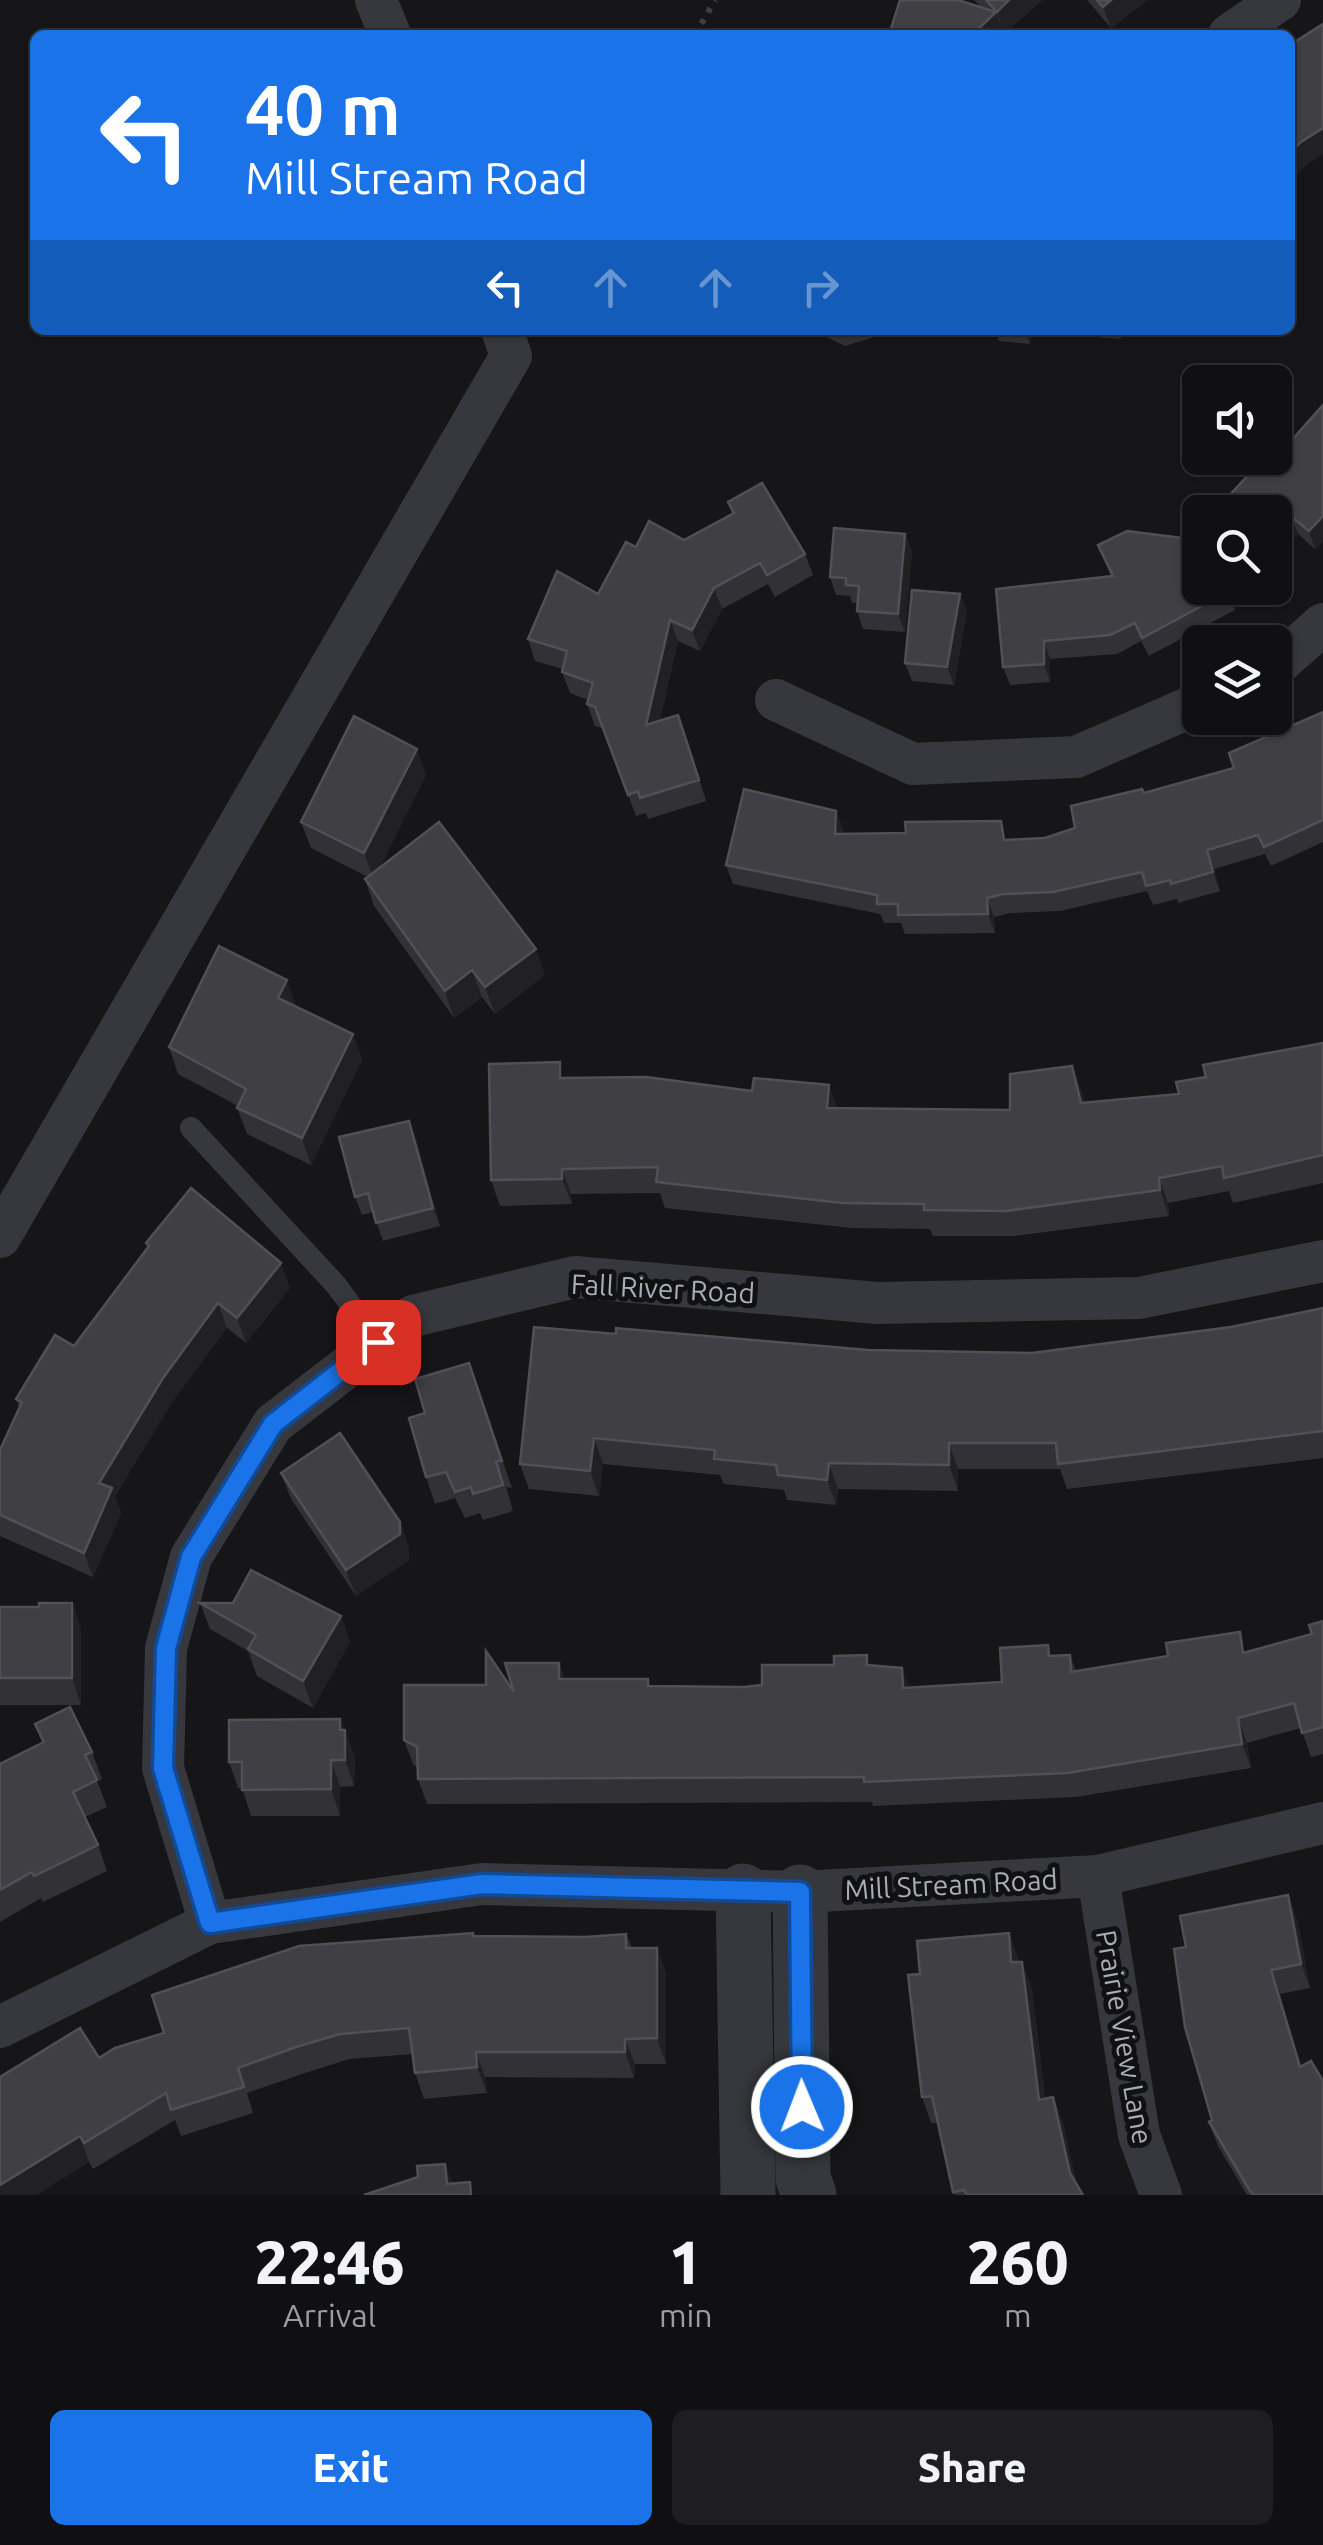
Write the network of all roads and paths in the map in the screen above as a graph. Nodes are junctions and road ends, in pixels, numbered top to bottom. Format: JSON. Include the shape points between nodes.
{"nodes":[{"id":1,"x":376,"y":0,"type":"edge"},
{"id":2,"x":715,"y":0,"type":"edge"},
{"id":3,"x":1280,"y":0,"type":"edge"},
{"id":4,"x":388,"y":30,"type":"edge"},
{"id":5,"x":698,"y":30,"type":"edge"},
{"id":6,"x":1236,"y":30,"type":"edge"},
{"id":7,"x":504,"y":335,"type":"edge"},
{"id":8,"x":1323,"y":624,"type":"edge"},
{"id":9,"x":1292,"y":652,"type":"edge"},
{"id":10,"x":776,"y":700,"type":"dead end"},
{"id":11,"x":1182,"y":711,"type":"edge"},
{"id":12,"x":192,"y":1128,"type":"dead end"},
{"id":13,"x":0,"y":1236,"type":"edge"},
{"id":14,"x":1323,"y":1261,"type":"edge"},
{"id":15,"x":378,"y":1342,"type":"junction"},
{"id":16,"x":1323,"y":1823,"type":"edge"},
{"id":17,"x":1098,"y":1876,"type":"junction"},
{"id":18,"x":743,"y":1891,"type":"junction"},
{"id":19,"x":800,"y":1892,"type":"junction"},
{"id":20,"x":210,"y":1923,"type":"junction"},
{"id":21,"x":0,"y":2027,"type":"edge"},
{"id":22,"x":748,"y":2195,"type":"edge"},
{"id":23,"x":809,"y":2195,"type":"edge"},
{"id":24,"x":1161,"y":2195,"type":"edge"}],
"edges":[{"from":1,"to":4,"type":"street"},
{"from":2,"to":5,"type":"path"},
{"from":3,"to":6,"type":"street"},
{"from":7,"to":13,"type":"street","via":[[511,356]]},
{"from":8,"to":9,"type":"street"},
{"from":10,"to":11,"type":"street","via":[[913,764],[1076,757]]},
{"from":12,"to":15,"type":"lane","via":[[336,1285]]},
{"from":14,"to":15,"type":"street","name":"Fall River Road","via":[[1138,1298],[878,1304],[575,1277],[414,1316]]},
{"from":15,"to":20,"type":"street","name":"Fall River Road","via":[[273,1424],[191,1557],[166,1648],[163,1768]]},
{"from":16,"to":17,"type":"street","name":"Mill Stream Road"},
{"from":17,"to":19,"type":"street","name":"Mill Stream Road"},
{"from":17,"to":24,"type":"street","name":"Prairie View Lane","via":[[1138,2135]]},
{"from":18,"to":19,"type":"street","name":"Mill Stream Road"},
{"from":18,"to":20,"type":"street","name":"Mill Stream Road","via":[[482,1884]]},
{"from":18,"to":22,"type":"street"},
{"from":19,"to":23,"type":"street"},
{"from":20,"to":21,"type":"street","name":"Mill Stream Road"}]}
